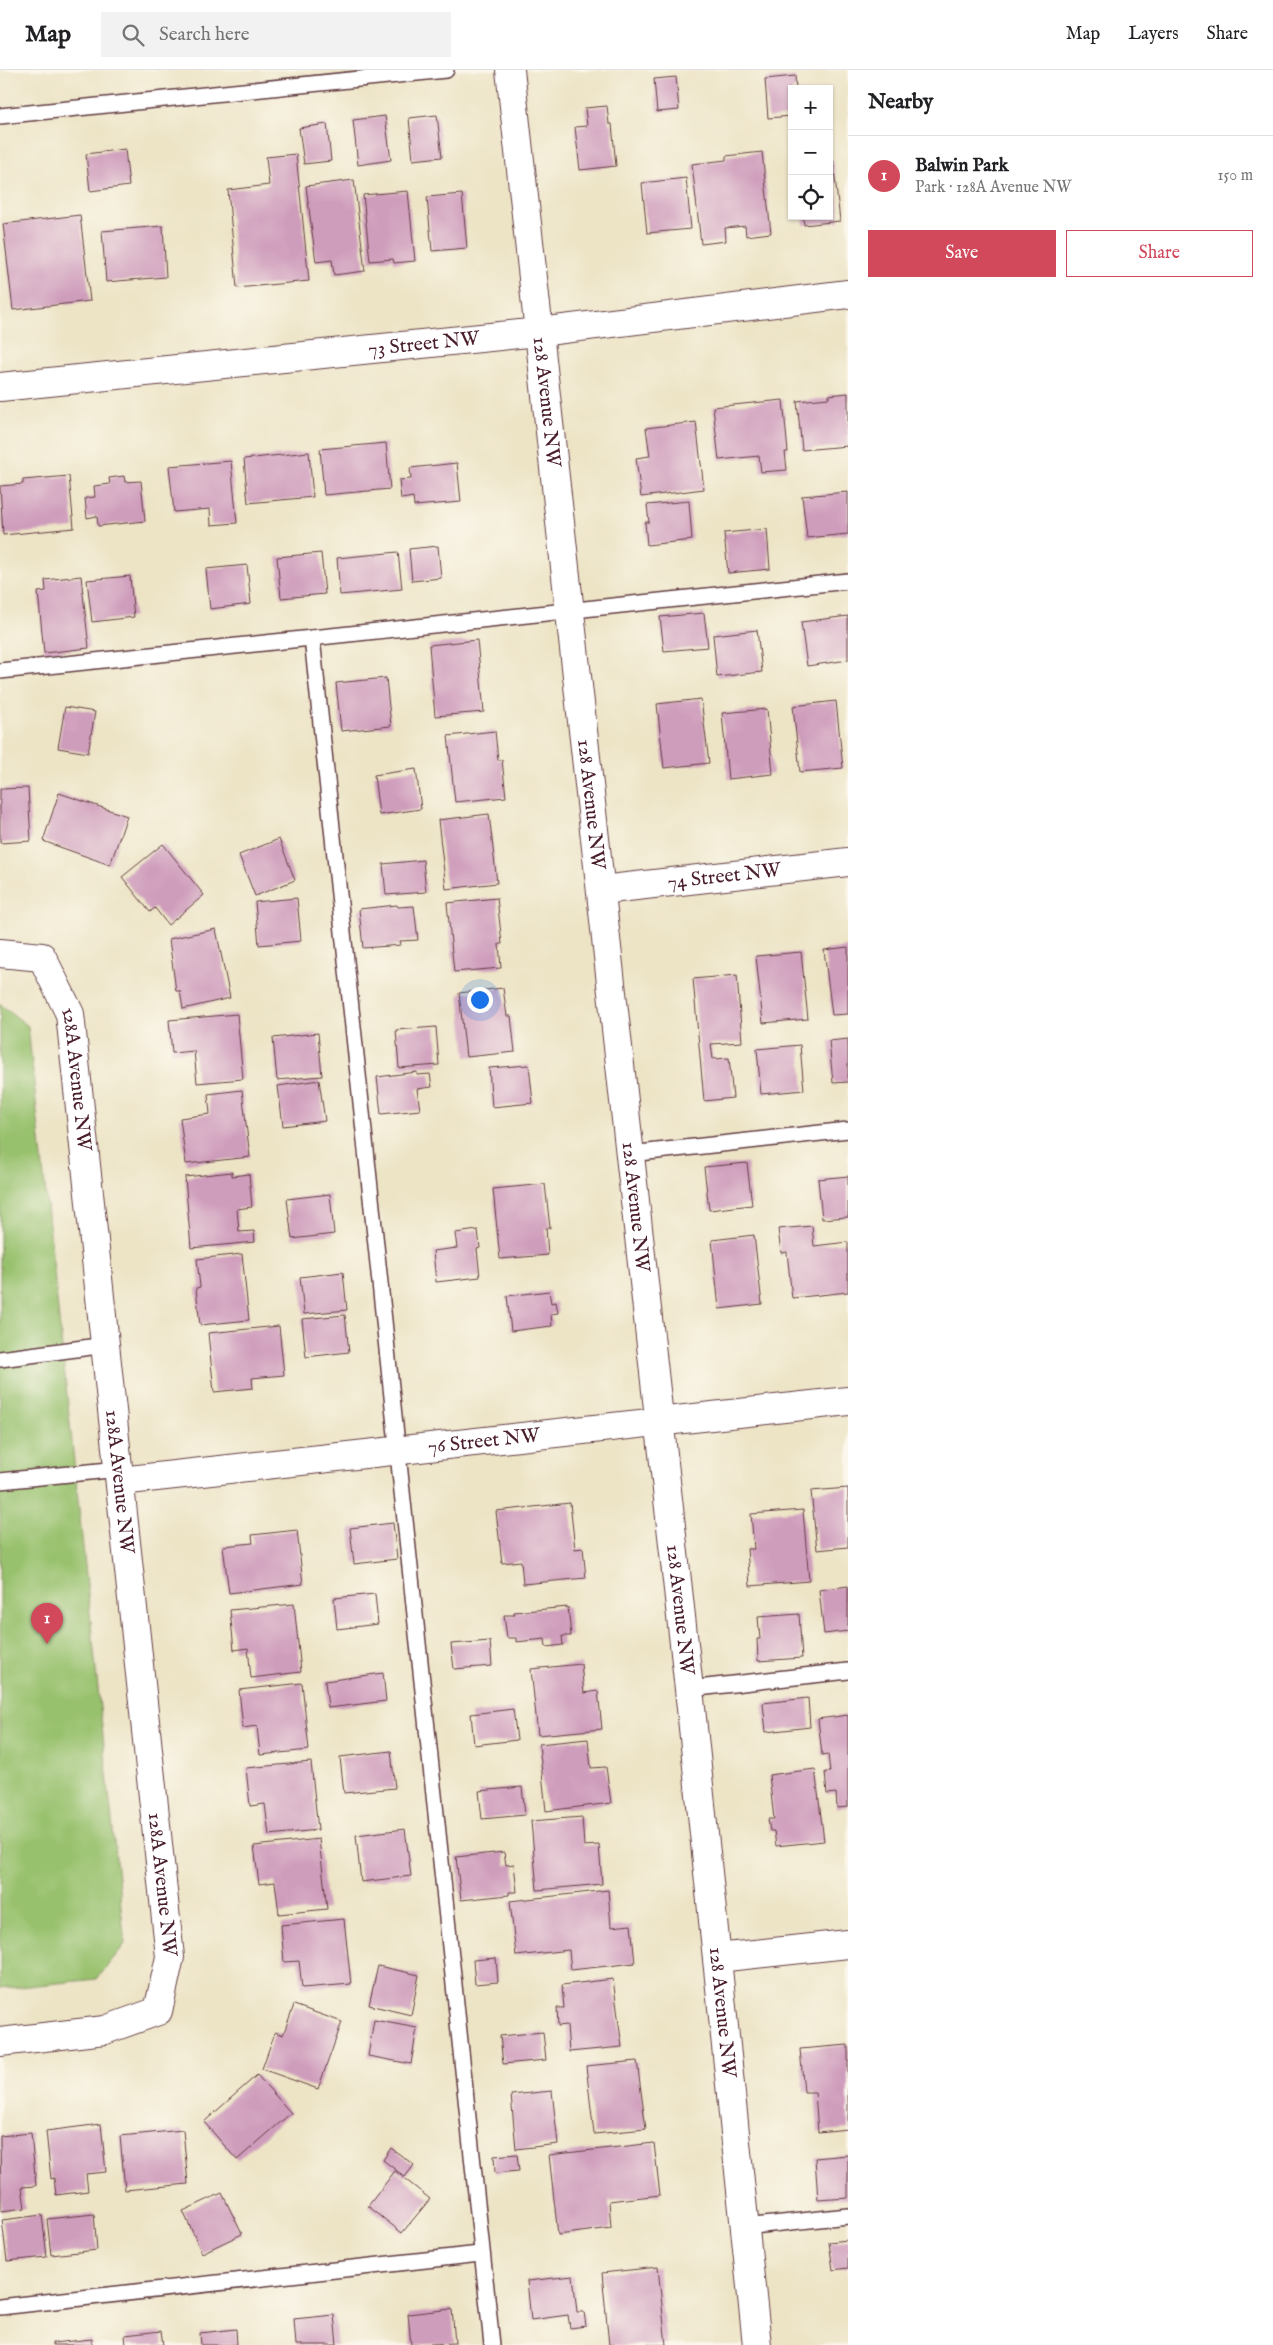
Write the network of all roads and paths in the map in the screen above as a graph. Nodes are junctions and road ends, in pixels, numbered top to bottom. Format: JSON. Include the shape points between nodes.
{"nodes":[{"id":1,"x":446,"y":70,"type":"edge"},
{"id":2,"x":510,"y":70,"type":"edge"},
{"id":3,"x":0,"y":116,"type":"edge"},
{"id":4,"x":848,"y":294,"type":"edge"},
{"id":5,"x":539,"y":332,"type":"junction"},
{"id":6,"x":0,"y":387,"type":"edge"},
{"id":7,"x":848,"y":582,"type":"edge"},
{"id":8,"x":570,"y":610,"type":"junction"},
{"id":9,"x":312,"y":638,"type":"junction"},
{"id":10,"x":0,"y":671,"type":"edge"},
{"id":11,"x":848,"y":862,"type":"edge"},
{"id":12,"x":601,"y":890,"type":"junction"},
{"id":13,"x":0,"y":953,"type":"edge"},
{"id":14,"x":848,"y":1130,"type":"edge"},
{"id":15,"x":630,"y":1154,"type":"junction"},
{"id":16,"x":106,"y":1345,"type":"junction"},
{"id":17,"x":0,"y":1359,"type":"edge"},
{"id":18,"x":848,"y":1401,"type":"edge"},
{"id":19,"x":659,"y":1424,"type":"junction"},
{"id":20,"x":399,"y":1452,"type":"junction"},
{"id":21,"x":119,"y":1475,"type":"junction"},
{"id":22,"x":0,"y":1481,"type":"edge"},
{"id":23,"x":848,"y":1671,"type":"edge"},
{"id":24,"x":689,"y":1689,"type":"junction"},
{"id":25,"x":848,"y":1944,"type":"edge"},
{"id":26,"x":717,"y":1958,"type":"junction"},
{"id":27,"x":0,"y":2042,"type":"edge"},
{"id":28,"x":848,"y":2216,"type":"edge"},
{"id":29,"x":744,"y":2227,"type":"junction"},
{"id":30,"x":480,"y":2254,"type":"junction"},
{"id":31,"x":0,"y":2307,"type":"edge"},
{"id":32,"x":492,"y":2345,"type":"edge"},
{"id":33,"x":757,"y":2345,"type":"edge"}],
"edges":[{"from":1,"to":3,"type":"lane"},
{"from":2,"to":5,"type":"street","name":"128 Avenue NW"},
{"from":4,"to":5,"type":"street","name":"73 Street NW"},
{"from":5,"to":6,"type":"street","name":"73 Street NW"},
{"from":5,"to":8,"type":"street","name":"128 Avenue NW"},
{"from":7,"to":8,"type":"lane"},
{"from":8,"to":9,"type":"lane"},
{"from":8,"to":12,"type":"street","name":"128 Avenue NW"},
{"from":9,"to":10,"type":"lane"},
{"from":9,"to":20,"type":"lane"},
{"from":11,"to":12,"type":"street","name":"74 Street NW"},
{"from":12,"to":15,"type":"street","name":"128 Avenue NW"},
{"from":13,"to":16,"type":"street","name":"128A Avenue NW","via":[[42,957],[70,1014]]},
{"from":14,"to":15,"type":"lane"},
{"from":15,"to":19,"type":"street","name":"128 Avenue NW"},
{"from":16,"to":17,"type":"lane"},
{"from":16,"to":21,"type":"street","name":"128A Avenue NW"},
{"from":18,"to":19,"type":"street","name":"76 Street NW"},
{"from":19,"to":20,"type":"street","name":"76 Street NW"},
{"from":19,"to":24,"type":"street","name":"128 Avenue NW"},
{"from":20,"to":21,"type":"street","name":"76 Street NW"},
{"from":20,"to":30,"type":"lane"},
{"from":21,"to":22,"type":"lane"},
{"from":21,"to":27,"type":"street","name":"128A Avenue NW","via":[[170,1956],[158,2011],[105,2030]]},
{"from":23,"to":24,"type":"lane"},
{"from":24,"to":26,"type":"street","name":"128 Avenue NW"},
{"from":25,"to":26,"type":"street"},
{"from":26,"to":29,"type":"street","name":"128 Avenue NW"},
{"from":28,"to":29,"type":"lane"},
{"from":29,"to":33,"type":"street","name":"128 Avenue NW"},
{"from":30,"to":31,"type":"lane"},
{"from":30,"to":32,"type":"lane"}]}
